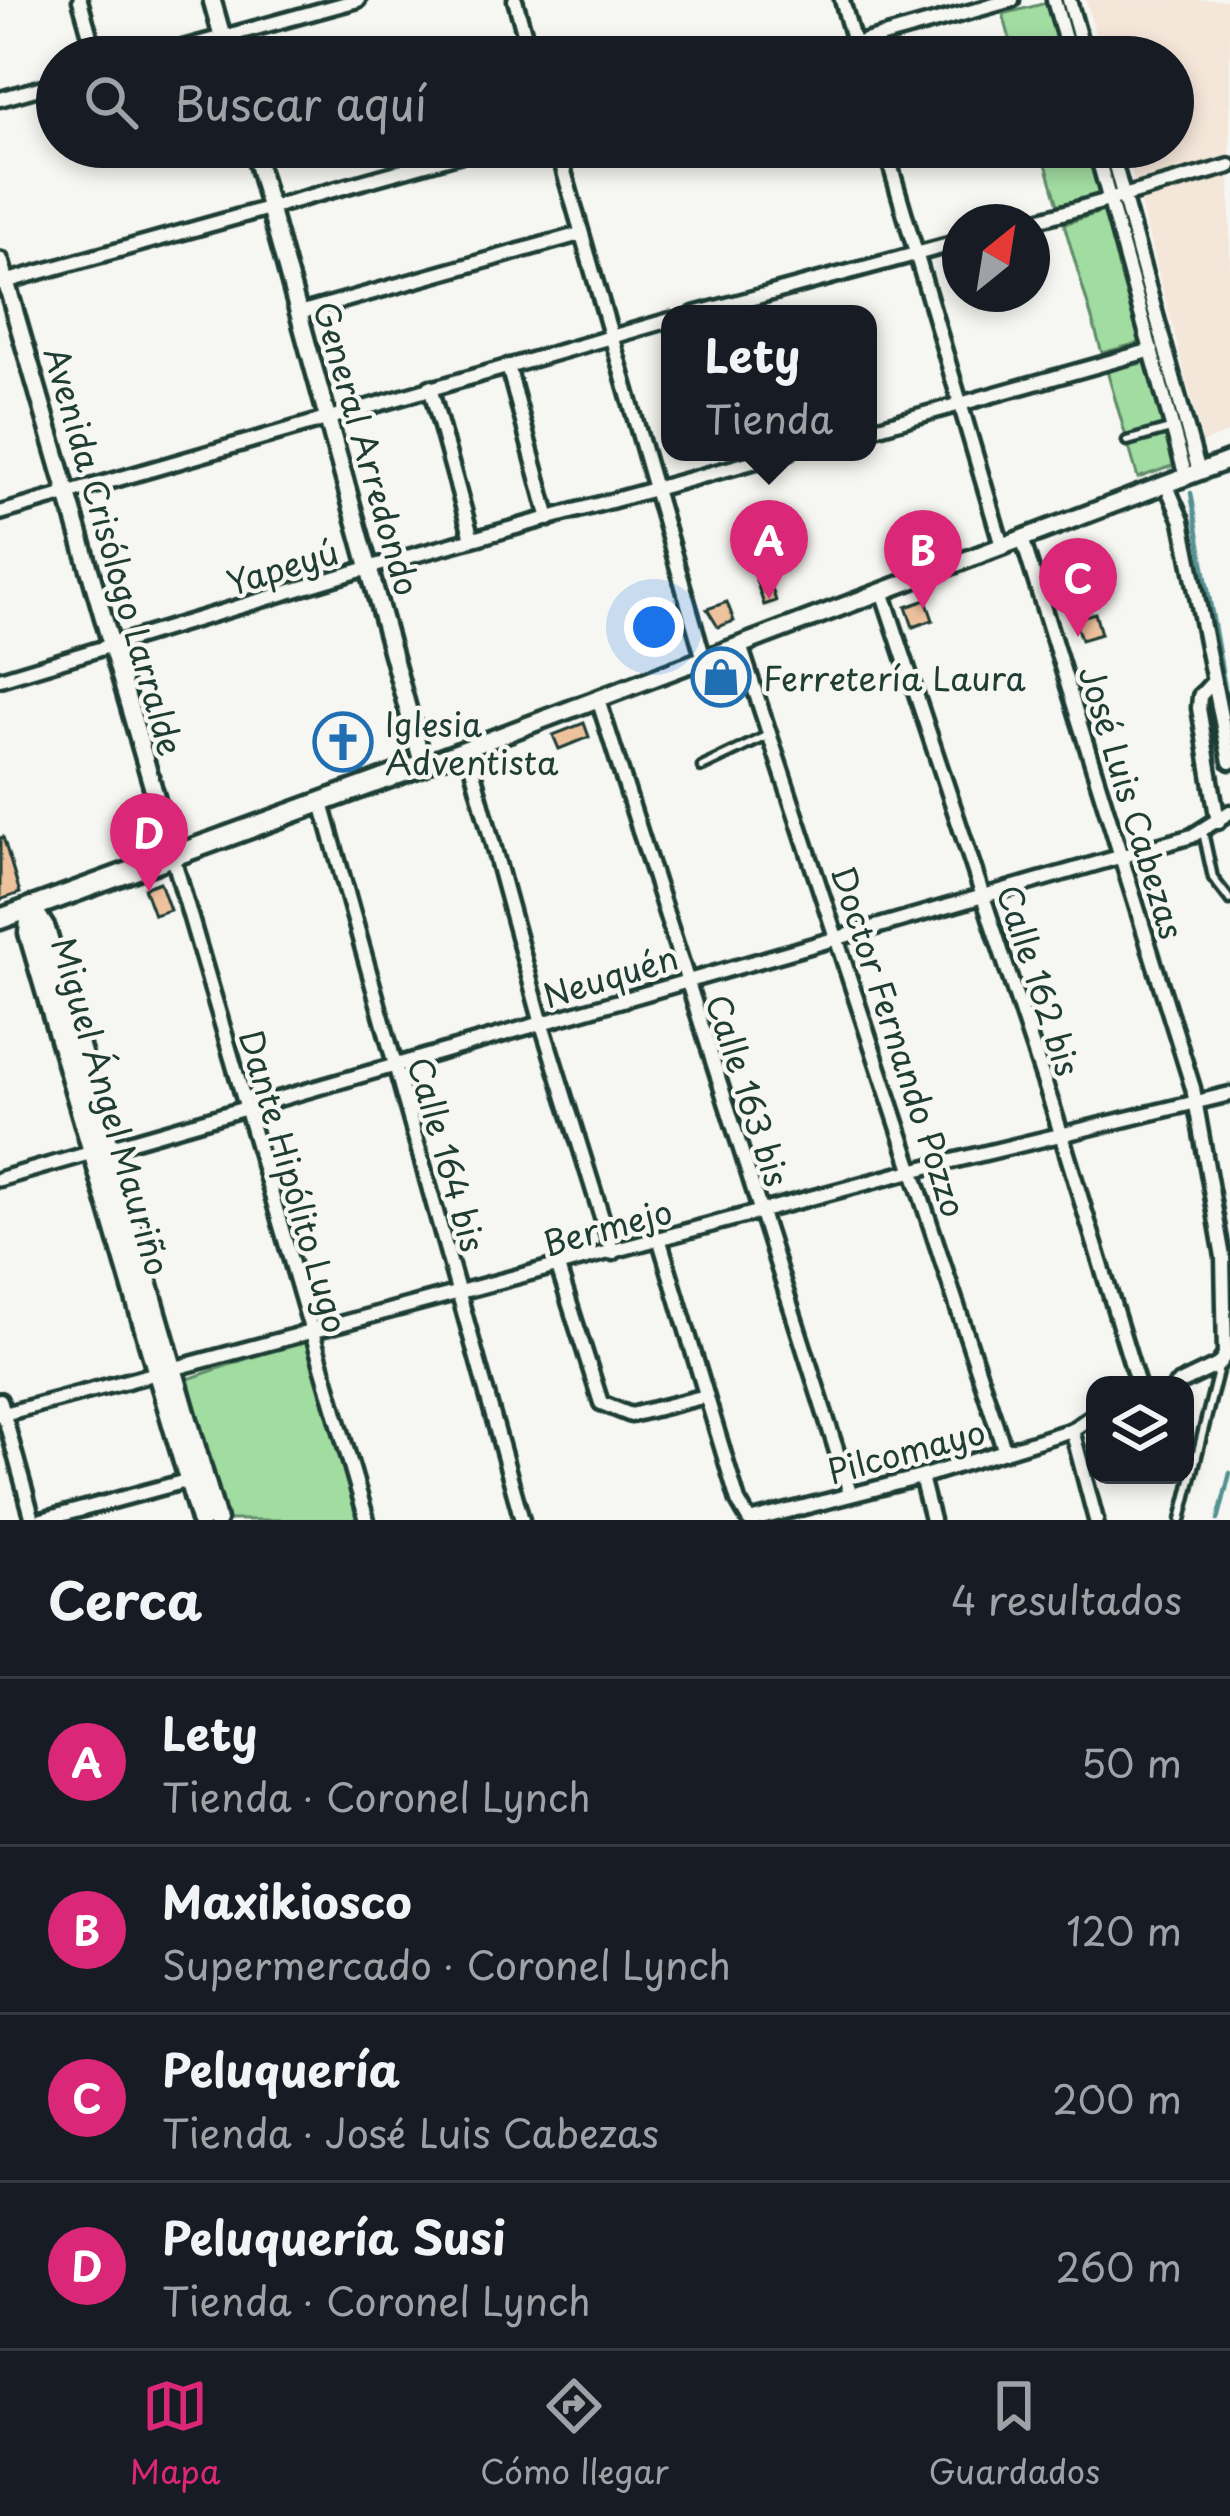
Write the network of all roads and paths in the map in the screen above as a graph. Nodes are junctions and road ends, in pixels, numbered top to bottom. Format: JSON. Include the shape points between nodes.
{"nodes":[{"id":1,"x":80,"y":0,"type":"edge"},
{"id":2,"x":212,"y":0,"type":"edge"},
{"id":3,"x":358,"y":0,"type":"edge"},
{"id":4,"x":515,"y":0,"type":"edge"},
{"id":5,"x":842,"y":0,"type":"edge"},
{"id":6,"x":1012,"y":0,"type":"edge"},
{"id":7,"x":1054,"y":0,"type":"edge"},
{"id":8,"x":1069,"y":0,"type":"edge"},
{"id":9,"x":311,"y":6,"type":"edge"},
{"id":10,"x":90,"y":36,"type":"edge"},
{"id":11,"x":221,"y":36,"type":"edge"},
{"id":12,"x":228,"y":36,"type":"edge"},
{"id":13,"x":525,"y":36,"type":"edge"},
{"id":14,"x":852,"y":36,"type":"edge"},
{"id":15,"x":902,"y":36,"type":"edge"},
{"id":16,"x":1064,"y":36,"type":"edge"},
{"id":17,"x":1079,"y":36,"type":"edge"},
{"id":18,"x":36,"y":89,"type":"edge"},
{"id":19,"x":0,"y":99,"type":"edge"},
{"id":20,"x":1230,"y":166,"type":"edge"},
{"id":21,"x":259,"y":168,"type":"edge"},
{"id":22,"x":415,"y":168,"type":"edge"},
{"id":23,"x":563,"y":168,"type":"edge"},
{"id":24,"x":891,"y":168,"type":"edge"},
{"id":25,"x":1104,"y":168,"type":"edge"},
{"id":26,"x":1112,"y":168,"type":"edge"},
{"id":27,"x":1116,"y":198,"type":"junction"},
{"id":28,"x":270,"y":210,"type":"junction"},
{"id":29,"x":1050,"y":216,"type":"edge"},
{"id":30,"x":580,"y":234,"type":"junction"},
{"id":31,"x":942,"y":247,"type":"edge"},
{"id":32,"x":917,"y":254,"type":"junction"},
{"id":33,"x":0,"y":261,"type":"edge"},
{"id":34,"x":3,"y":283,"type":"edge"},
{"id":35,"x":727,"y":305,"type":"edge"},
{"id":36,"x":299,"y":313,"type":"junction"},
{"id":37,"x":661,"y":322,"type":"edge"},
{"id":38,"x":611,"y":336,"type":"junction"},
{"id":39,"x":1165,"y":346,"type":"junction"},
{"id":40,"x":1150,"y":350,"type":"junction"},
{"id":41,"x":508,"y":366,"type":"junction"},
{"id":42,"x":430,"y":387,"type":"junction"},
{"id":43,"x":962,"y":403,"type":"junction"},
{"id":44,"x":327,"y":415,"type":"junction"},
{"id":45,"x":877,"y":427,"type":"edge"},
{"id":46,"x":1172,"y":428,"type":"junction"},
{"id":47,"x":1127,"y":441,"type":"dead end"},
{"id":48,"x":757,"y":461,"type":"edge"},
{"id":49,"x":1228,"y":467,"type":"edge"},
{"id":50,"x":1193,"y":474,"type":"junction"},
{"id":51,"x":1166,"y":484,"type":"junction"},
{"id":52,"x":653,"y":490,"type":"junction"},
{"id":53,"x":69,"y":493,"type":"junction"},
{"id":54,"x":0,"y":513,"type":"edge"},
{"id":55,"x":548,"y":519,"type":"junction"},
{"id":56,"x":472,"y":538,"type":"junction"},
{"id":57,"x":1022,"y":538,"type":"junction"},
{"id":58,"x":1002,"y":547,"type":"junction"},
{"id":59,"x":371,"y":567,"type":"junction"},
{"id":60,"x":883,"y":594,"type":"junction"},
{"id":61,"x":110,"y":646,"type":"junction"},
{"id":62,"x":741,"y":648,"type":"junction"},
{"id":63,"x":705,"y":663,"type":"junction"},
{"id":64,"x":0,"y":679,"type":"edge"},
{"id":65,"x":1212,"y":683,"type":"junction"},
{"id":66,"x":598,"y":702,"type":"junction"},
{"id":67,"x":770,"y":735,"type":"junction"},
{"id":68,"x":467,"y":750,"type":"junction"},
{"id":69,"x":1230,"y":762,"type":"edge"},
{"id":70,"x":424,"y":765,"type":"junction"},
{"id":71,"x":702,"y":767,"type":"dead end"},
{"id":72,"x":322,"y":803,"type":"junction"},
{"id":73,"x":1230,"y":812,"type":"edge"},
{"id":74,"x":1218,"y":822,"type":"junction"},
{"id":75,"x":1203,"y":832,"type":"junction"},
{"id":76,"x":1123,"y":854,"type":"junction"},
{"id":77,"x":173,"y":857,"type":"junction"},
{"id":78,"x":982,"y":892,"type":"junction"},
{"id":79,"x":1230,"y":901,"type":"edge"},
{"id":80,"x":32,"y":908,"type":"junction"},
{"id":81,"x":0,"y":919,"type":"edge"},
{"id":82,"x":838,"y":938,"type":"junction"},
{"id":83,"x":686,"y":980,"type":"junction"},
{"id":84,"x":542,"y":1024,"type":"junction"},
{"id":85,"x":395,"y":1069,"type":"junction"},
{"id":86,"x":1230,"y":1094,"type":"edge"},
{"id":87,"x":1194,"y":1102,"type":"junction"},
{"id":88,"x":247,"y":1111,"type":"junction"},
{"id":89,"x":1059,"y":1134,"type":"junction"},
{"id":90,"x":102,"y":1152,"type":"junction"},
{"id":91,"x":916,"y":1170,"type":"junction"},
{"id":92,"x":0,"y":1179,"type":"edge"},
{"id":93,"x":760,"y":1212,"type":"junction"},
{"id":94,"x":660,"y":1240,"type":"junction"},
{"id":95,"x":613,"y":1253,"type":"junction"},
{"id":96,"x":558,"y":1267,"type":"junction"},
{"id":97,"x":460,"y":1293,"type":"junction"},
{"id":98,"x":311,"y":1334,"type":"junction"},
{"id":99,"x":1218,"y":1365,"type":"junction"},
{"id":100,"x":166,"y":1373,"type":"junction"},
{"id":101,"x":1135,"y":1376,"type":"edge"},
{"id":102,"x":1194,"y":1376,"type":"edge"},
{"id":103,"x":706,"y":1396,"type":"junction"},
{"id":104,"x":1,"y":1409,"type":"edge"},
{"id":105,"x":1084,"y":1421,"type":"edge"},
{"id":106,"x":1005,"y":1452,"type":"junction"},
{"id":107,"x":920,"y":1478,"type":"junction"},
{"id":108,"x":190,"y":1480,"type":"junction"},
{"id":109,"x":850,"y":1493,"type":"junction"},
{"id":110,"x":33,"y":1520,"type":"edge"},
{"id":111,"x":43,"y":1520,"type":"edge"},
{"id":112,"x":201,"y":1520,"type":"edge"},
{"id":113,"x":216,"y":1520,"type":"edge"},
{"id":114,"x":367,"y":1520,"type":"edge"},
{"id":115,"x":522,"y":1520,"type":"edge"},
{"id":116,"x":751,"y":1520,"type":"edge"},
{"id":117,"x":932,"y":1520,"type":"edge"},
{"id":118,"x":1096,"y":1520,"type":"edge"},
{"id":119,"x":1181,"y":1520,"type":"edge"}],
"edges":[{"from":1,"to":10,"type":"street"},
{"from":2,"to":11,"type":"street"},
{"from":3,"to":9,"type":"street"},
{"from":4,"to":13,"type":"street"},
{"from":5,"to":14,"type":"street"},
{"from":6,"to":15,"type":"street"},
{"from":7,"to":16,"type":"street"},
{"from":8,"to":17,"type":"street"},
{"from":9,"to":12,"type":"street"},
{"from":18,"to":19,"type":"street"},
{"from":20,"to":27,"type":"street"},
{"from":21,"to":28,"type":"street","name":"General Arredondo"},
{"from":22,"to":28,"type":"street"},
{"from":23,"to":30,"type":"street"},
{"from":24,"to":32,"type":"street"},
{"from":25,"to":27,"type":"street"},
{"from":26,"to":27,"type":"street"},
{"from":27,"to":29,"type":"street"},
{"from":27,"to":39,"type":"street"},
{"from":27,"to":40,"type":"street"},
{"from":28,"to":34,"type":"street"},
{"from":28,"to":36,"type":"street","name":"General Arredondo"},
{"from":30,"to":36,"type":"street"},
{"from":30,"to":38,"type":"street"},
{"from":31,"to":32,"type":"street"},
{"from":32,"to":35,"type":"street"},
{"from":32,"to":43,"type":"street"},
{"from":33,"to":34,"type":"street","name":"Avenida Crisólogo Larralde"},
{"from":34,"to":53,"type":"street","name":"Avenida Crisólogo Larralde"},
{"from":36,"to":44,"type":"street","name":"General Arredondo"},
{"from":37,"to":38,"type":"street"},
{"from":38,"to":41,"type":"street"},
{"from":38,"to":52,"type":"street"},
{"from":39,"to":40,"type":"street"},
{"from":39,"to":50,"type":"street"},
{"from":40,"to":43,"type":"street"},
{"from":40,"to":46,"type":"street"},
{"from":41,"to":42,"type":"street"},
{"from":41,"to":55,"type":"street"},
{"from":42,"to":44,"type":"street"},
{"from":42,"to":56,"type":"street"},
{"from":43,"to":45,"type":"street"},
{"from":43,"to":58,"type":"street"},
{"from":44,"to":53,"type":"street"},
{"from":44,"to":59,"type":"street","name":"General Arredondo"},
{"from":46,"to":47,"type":"lane"},
{"from":46,"to":50,"type":"street"},
{"from":48,"to":52,"type":"street","name":"Yapeyú"},
{"from":49,"to":50,"type":"street"},
{"from":50,"to":51,"type":"street"},
{"from":51,"to":57,"type":"street"},
{"from":51,"to":65,"type":"street","via":[[1181,521]]},
{"from":52,"to":55,"type":"street","name":"Yapeyú"},
{"from":52,"to":63,"type":"street"},
{"from":53,"to":54,"type":"street"},
{"from":53,"to":61,"type":"street","name":"Avenida Crisólogo Larralde"},
{"from":55,"to":56,"type":"street","name":"Yapeyú"},
{"from":56,"to":59,"type":"street","name":"Yapeyú"},
{"from":57,"to":58,"type":"street"},
{"from":57,"to":76,"type":"street","name":"José Luis Cabezas"},
{"from":58,"to":60,"type":"street"},
{"from":59,"to":61,"type":"street","name":"Yapeyú"},
{"from":59,"to":70,"type":"street","name":"General Arredondo"},
{"from":60,"to":62,"type":"street"},
{"from":60,"to":78,"type":"street","name":"Calle 162 bis"},
{"from":61,"to":64,"type":"street","name":"Yapeyú"},
{"from":61,"to":77,"type":"street","name":"Avenida Crisólogo Larralde"},
{"from":62,"to":63,"type":"street"},
{"from":62,"to":67,"type":"street","name":"Doctor Fernando Pozzo"},
{"from":63,"to":66,"type":"street"},
{"from":65,"to":69,"type":"street"},
{"from":65,"to":74,"type":"street","via":[[1199,708]]},
{"from":66,"to":68,"type":"street"},
{"from":66,"to":83,"type":"street","name":"Calle 163 bis"},
{"from":67,"to":71,"type":"lane"},
{"from":67,"to":82,"type":"street","name":"Doctor Fernando Pozzo"},
{"from":68,"to":70,"type":"street"},
{"from":68,"to":84,"type":"street"},
{"from":70,"to":72,"type":"main road"},
{"from":72,"to":77,"type":"main road"},
{"from":72,"to":85,"type":"street","name":"Calle 164 bis"},
{"from":73,"to":74,"type":"street","name":"Neuquén"},
{"from":74,"to":75,"type":"street","name":"Neuquén"},
{"from":75,"to":76,"type":"street","name":"Neuquén"},
{"from":75,"to":79,"type":"lane","via":[[1213,878]]},
{"from":76,"to":78,"type":"street","name":"Neuquén"},
{"from":76,"to":87,"type":"street","name":"José Luis Cabezas"},
{"from":77,"to":80,"type":"main road"},
{"from":77,"to":88,"type":"street","name":"Dante Hipólito Lugo"},
{"from":78,"to":82,"type":"street","name":"Neuquén"},
{"from":78,"to":89,"type":"street","name":"Calle 162 bis"},
{"from":80,"to":81,"type":"main road"},
{"from":80,"to":90,"type":"main road","name":"Miguel Ángel Mauriño","via":[[29,933]]},
{"from":82,"to":83,"type":"street","name":"Neuquén"},
{"from":82,"to":91,"type":"street","name":"Doctor Fernando Pozzo"},
{"from":83,"to":84,"type":"street","name":"Neuquén"},
{"from":83,"to":93,"type":"street","name":"Calle 163 bis"},
{"from":84,"to":85,"type":"street","name":"Neuquén"},
{"from":84,"to":95,"type":"street"},
{"from":85,"to":88,"type":"street","name":"Neuquén"},
{"from":85,"to":97,"type":"street","name":"Calle 164 bis"},
{"from":86,"to":87,"type":"street","name":"Bermejo"},
{"from":87,"to":89,"type":"street","name":"Bermejo"},
{"from":87,"to":99,"type":"street","name":"José Luis Cabezas","via":[[1223,1257],[1226,1344]]},
{"from":88,"to":90,"type":"street","name":"Neuquén"},
{"from":88,"to":98,"type":"street","name":"Dante Hipólito Lugo"},
{"from":89,"to":91,"type":"street","name":"Bermejo"},
{"from":89,"to":101,"type":"street","name":"Calle 162 bis"},
{"from":90,"to":92,"type":"street","name":"Neuquén"},
{"from":90,"to":100,"type":"main road","name":"Miguel Ángel Mauriño"},
{"from":91,"to":93,"type":"street","name":"Bermejo"},
{"from":91,"to":106,"type":"street","name":"Doctor Fernando Pozzo"},
{"from":93,"to":94,"type":"street","name":"Bermejo"},
{"from":93,"to":109,"type":"street","name":"Calle 163 bis"},
{"from":94,"to":95,"type":"street","name":"Bermejo"},
{"from":94,"to":103,"type":"street"},
{"from":95,"to":96,"type":"street","name":"Bermejo"},
{"from":96,"to":97,"type":"street","name":"Bermejo"},
{"from":96,"to":103,"type":"street","via":[[601,1403],[631,1415]]},
{"from":97,"to":98,"type":"street","name":"Bermejo"},
{"from":97,"to":115,"type":"street","name":"Calle 164 bis"},
{"from":98,"to":100,"type":"street","name":"Bermejo"},
{"from":98,"to":114,"type":"street","name":"Dante Hipólito Lugo"},
{"from":99,"to":102,"type":"street"},
{"from":99,"to":119,"type":"lane"},
{"from":100,"to":104,"type":"street","name":"Bermejo"},
{"from":100,"to":108,"type":"main road","name":"Miguel Ángel Mauriño"},
{"from":100,"to":113,"type":"main road","name":"Miguel Ángel Mauriño"},
{"from":103,"to":116,"type":"street"},
{"from":104,"to":110,"type":"street"},
{"from":105,"to":106,"type":"street","name":"Pilcomayo"},
{"from":105,"to":118,"type":"street"},
{"from":106,"to":107,"type":"street","name":"Pilcomayo"},
{"from":107,"to":109,"type":"street","name":"Pilcomayo"},
{"from":107,"to":117,"type":"street"},
{"from":108,"to":111,"type":"street"},
{"from":108,"to":112,"type":"main road","name":"Miguel Ángel Mauriño"},
{"from":109,"to":116,"type":"street","name":"Pilcomayo"}]}
